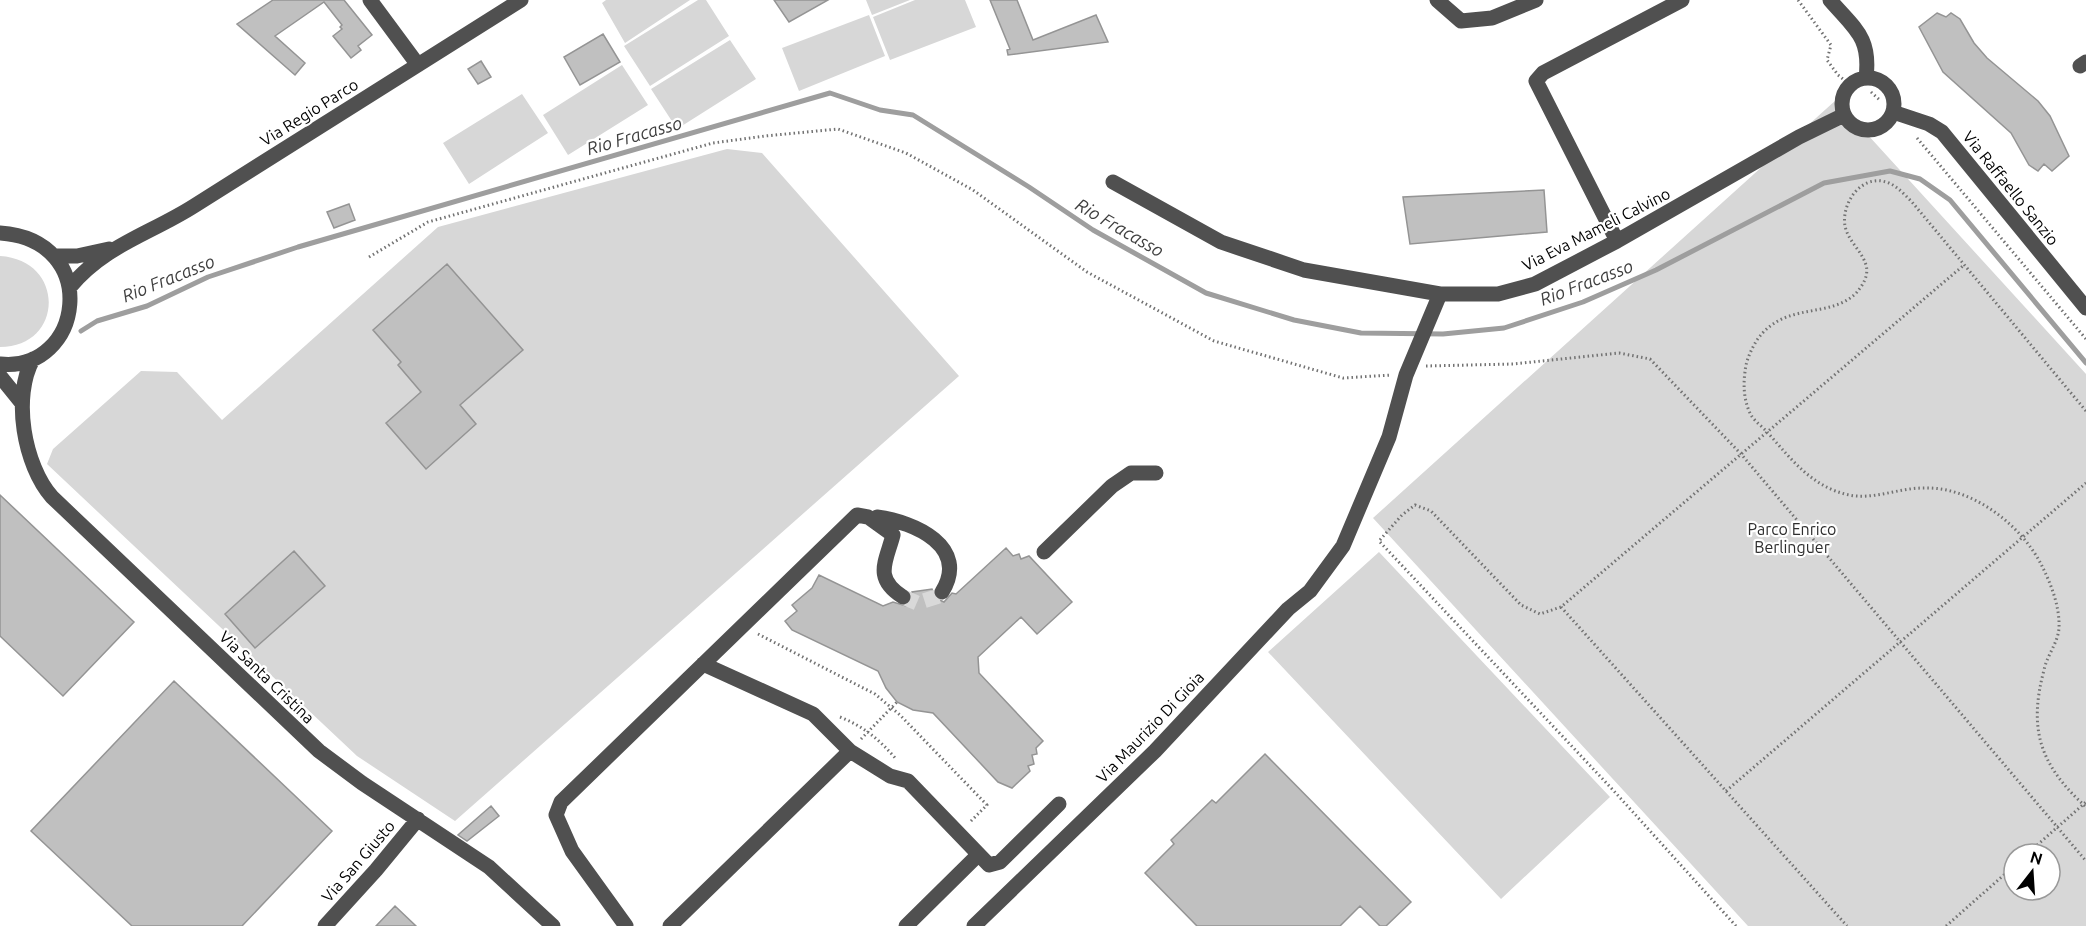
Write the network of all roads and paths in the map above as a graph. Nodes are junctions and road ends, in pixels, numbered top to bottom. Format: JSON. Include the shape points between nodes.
{"nodes":[{"id":1,"x":370,"y":0,"type":"edge"},
{"id":2,"x":521,"y":0,"type":"edge"},
{"id":3,"x":1437,"y":0,"type":"edge"},
{"id":4,"x":1536,"y":0,"type":"edge"},
{"id":5,"x":1682,"y":0,"type":"edge"},
{"id":6,"x":1798,"y":0,"type":"edge"},
{"id":7,"x":1830,"y":0,"type":"edge"},
{"id":8,"x":418,"y":64,"type":"junction"},
{"id":9,"x":1863,"y":87,"type":"junction"},
{"id":10,"x":1891,"y":110,"type":"junction"},
{"id":11,"x":1844,"y":115,"type":"junction"},
{"id":12,"x":1913,"y":134,"type":"dead end"},
{"id":13,"x":1113,"y":182,"type":"dead end"},
{"id":14,"x":0,"y":233,"type":"edge"},
{"id":15,"x":1617,"y":241,"type":"junction"},
{"id":16,"x":112,"y":248,"type":"junction"},
{"id":17,"x":55,"y":256,"type":"junction"},
{"id":18,"x":369,"y":257,"type":"dead end"},
{"id":19,"x":1964,"y":265,"type":"junction"},
{"id":20,"x":70,"y":287,"type":"junction"},
{"id":21,"x":1440,"y":294,"type":"junction"},
{"id":22,"x":2086,"y":308,"type":"edge"},
{"id":23,"x":2086,"y":339,"type":"edge"},
{"id":24,"x":33,"y":359,"type":"junction"},
{"id":25,"x":0,"y":364,"type":"edge"},
{"id":26,"x":1408,"y":370,"type":"junction"},
{"id":27,"x":0,"y":376,"type":"edge"},
{"id":28,"x":21,"y":402,"type":"junction"},
{"id":29,"x":2086,"y":411,"type":"edge"},
{"id":30,"x":1767,"y":432,"type":"junction"},
{"id":31,"x":1741,"y":454,"type":"junction"},
{"id":32,"x":1156,"y":473,"type":"dead end"},
{"id":33,"x":2086,"y":483,"type":"edge"},
{"id":34,"x":868,"y":516,"type":"junction"},
{"id":35,"x":2023,"y":538,"type":"junction"},
{"id":36,"x":1044,"y":552,"type":"dead end"},
{"id":37,"x":942,"y":591,"type":"dead end"},
{"id":38,"x":903,"y":597,"type":"dead end"},
{"id":39,"x":1561,"y":607,"type":"junction"},
{"id":40,"x":741,"y":626,"type":"junction"},
{"id":41,"x":1900,"y":643,"type":"junction"},
{"id":42,"x":703,"y":664,"type":"junction"},
{"id":43,"x":897,"y":702,"type":"dead end"},
{"id":44,"x":813,"y":714,"type":"junction"},
{"id":45,"x":868,"y":732,"type":"junction"},
{"id":46,"x":850,"y":751,"type":"junction"},
{"id":47,"x":908,"y":781,"type":"junction"},
{"id":48,"x":1726,"y":791,"type":"junction"},
{"id":49,"x":1059,"y":804,"type":"dead end"},
{"id":50,"x":2085,"y":805,"type":"edge"},
{"id":51,"x":418,"y":819,"type":"junction"},
{"id":52,"x":2056,"y":829,"type":"junction"},
{"id":53,"x":958,"y":835,"type":"junction"},
{"id":54,"x":2041,"y":842,"type":"edge"},
{"id":55,"x":978,"y":855,"type":"junction"},
{"id":56,"x":2086,"y":861,"type":"edge"},
{"id":57,"x":2002,"y":877,"type":"edge"},
{"id":58,"x":325,"y":926,"type":"edge"},
{"id":59,"x":553,"y":926,"type":"edge"},
{"id":60,"x":626,"y":926,"type":"edge"},
{"id":61,"x":670,"y":926,"type":"edge"},
{"id":62,"x":906,"y":926,"type":"edge"},
{"id":63,"x":974,"y":926,"type":"edge"},
{"id":64,"x":1736,"y":926,"type":"edge"},
{"id":65,"x":1847,"y":926,"type":"edge"},
{"id":66,"x":1946,"y":926,"type":"edge"}],
"edges":[{"from":1,"to":8,"type":"street"},
{"from":2,"to":8,"type":"street","name":"Via Regio Parco"},
{"from":3,"to":4,"type":"street","via":[[1461,21],[1491,18]]},
{"from":5,"to":15,"type":"street","via":[[1543,73],[1536,81]]},
{"from":6,"to":9,"type":"path","via":[[1831,45],[1827,60],[1832,67],[1846,84]]},
{"from":7,"to":9,"type":"street","via":[[1867,49]]},
{"from":8,"to":16,"type":"street","name":"Via Regio Parco","via":[[189,209]]},
{"from":9,"to":10,"type":"path","via":[[1874,92]]},
{"from":9,"to":10,"type":"street","via":[[1882,82],[1894,103]]},
{"from":9,"to":11,"type":"street","via":[[1851,85],[1845,91]]},
{"from":10,"to":11,"type":"street","via":[[1884,125],[1869,130],[1854,126]]},
{"from":10,"to":22,"type":"street","name":"Via Raffaello Sanzio","via":[[1942,132]]},
{"from":11,"to":15,"type":"street","name":"Via Eva Mameli Calvino","via":[[1798,136]]},
{"from":12,"to":23,"type":"path"},
{"from":13,"to":21,"type":"street","name":"Via Eva Mameli Calvino","via":[[1232,246],[1304,270]]},
{"from":14,"to":17,"type":"street","via":[[19,234],[39,242]]},
{"from":15,"to":21,"type":"street","name":"Via Eva Mameli Calvino","via":[[1535,284],[1498,294]]},
{"from":16,"to":17,"type":"street","name":"Via Regio Parco","via":[[77,256]]},
{"from":16,"to":20,"type":"street","name":"Via Regio Parco"},
{"from":17,"to":20,"type":"street"},
{"from":18,"to":26,"type":"path","via":[[428,222],[713,143],[838,129],[906,153],[973,190],[1087,272],[1214,341],[1343,378]]},
{"from":19,"to":29,"type":"path"},
{"from":19,"to":30,"type":"path"},
{"from":19,"to":30,"type":"path","via":[[1899,189],[1887,182],[1860,187],[1844,210],[1845,229],[1866,266],[1865,280],[1848,300],[1774,321],[1751,349],[1743,389],[1751,416]]},
{"from":20,"to":24,"type":"street","via":[[70,309],[64,329],[51,347]]},
{"from":21,"to":26,"type":"street","name":"Via Maurizio Di Gioia"},
{"from":24,"to":25,"type":"street"},
{"from":24,"to":28,"type":"street","name":"Via Santa Cristina","via":[[22,384]]},
{"from":26,"to":31,"type":"path","via":[[1619,352],[1634,354],[1650,359]]},
{"from":26,"to":63,"type":"street","name":"Via Maurizio Di Gioia","via":[[1389,437],[1343,546],[1310,591],[1288,609],[1155,751]]},
{"from":27,"to":28,"type":"street","name":"Via Santa Cristina"},
{"from":28,"to":51,"type":"street","name":"Via Santa Cristina","via":[[31,458],[39,481],[52,497],[319,751]]},
{"from":30,"to":31,"type":"path"},
{"from":30,"to":35,"type":"path","via":[[1798,468],[1822,486],[1851,496],[1924,488],[1959,492],[2009,523]]},
{"from":31,"to":39,"type":"path"},
{"from":31,"to":41,"type":"path"},
{"from":32,"to":36,"type":"street","via":[[1131,473],[1112,486]]},
{"from":33,"to":35,"type":"path"},
{"from":34,"to":37,"type":"street","via":[[911,528],[940,543],[951,559],[951,578]]},
{"from":34,"to":38,"type":"street","via":[[893,535],[883,563],[884,576],[892,590]]},
{"from":34,"to":40,"type":"street","via":[[857,515],[850,520]]},
{"from":35,"to":41,"type":"path"},
{"from":35,"to":50,"type":"path","via":[[2041,565],[2056,601],[2058,619],[2039,694],[2037,725],[2041,749],[2050,766]]},
{"from":39,"to":48,"type":"path"},
{"from":39,"to":64,"type":"path","via":[[1540,614],[1521,605],[1431,511],[1415,506],[1379,541]]},
{"from":40,"to":42,"type":"street"},
{"from":40,"to":53,"type":"path","via":[[875,694],[900,715],[987,804]]},
{"from":41,"to":48,"type":"path"},
{"from":41,"to":52,"type":"path"},
{"from":42,"to":44,"type":"street"},
{"from":42,"to":60,"type":"street","via":[[556,809],[572,851]]},
{"from":43,"to":45,"type":"path"},
{"from":44,"to":45,"type":"path","via":[[822,710]]},
{"from":44,"to":46,"type":"street"},
{"from":45,"to":46,"type":"path"},
{"from":45,"to":47,"type":"path","via":[[905,771]]},
{"from":46,"to":47,"type":"street","via":[[890,776]]},
{"from":46,"to":61,"type":"street"},
{"from":47,"to":53,"type":"street"},
{"from":48,"to":65,"type":"path"},
{"from":49,"to":55,"type":"street","via":[[1000,862],[989,865]]},
{"from":50,"to":52,"type":"path"},
{"from":51,"to":58,"type":"street","name":"Via San Giusto"},
{"from":51,"to":59,"type":"street","name":"Via Santa Cristina","via":[[489,867]]},
{"from":52,"to":54,"type":"path"},
{"from":52,"to":56,"type":"path"},
{"from":53,"to":55,"type":"street"},
{"from":55,"to":62,"type":"street"},
{"from":57,"to":66,"type":"path"}]}
